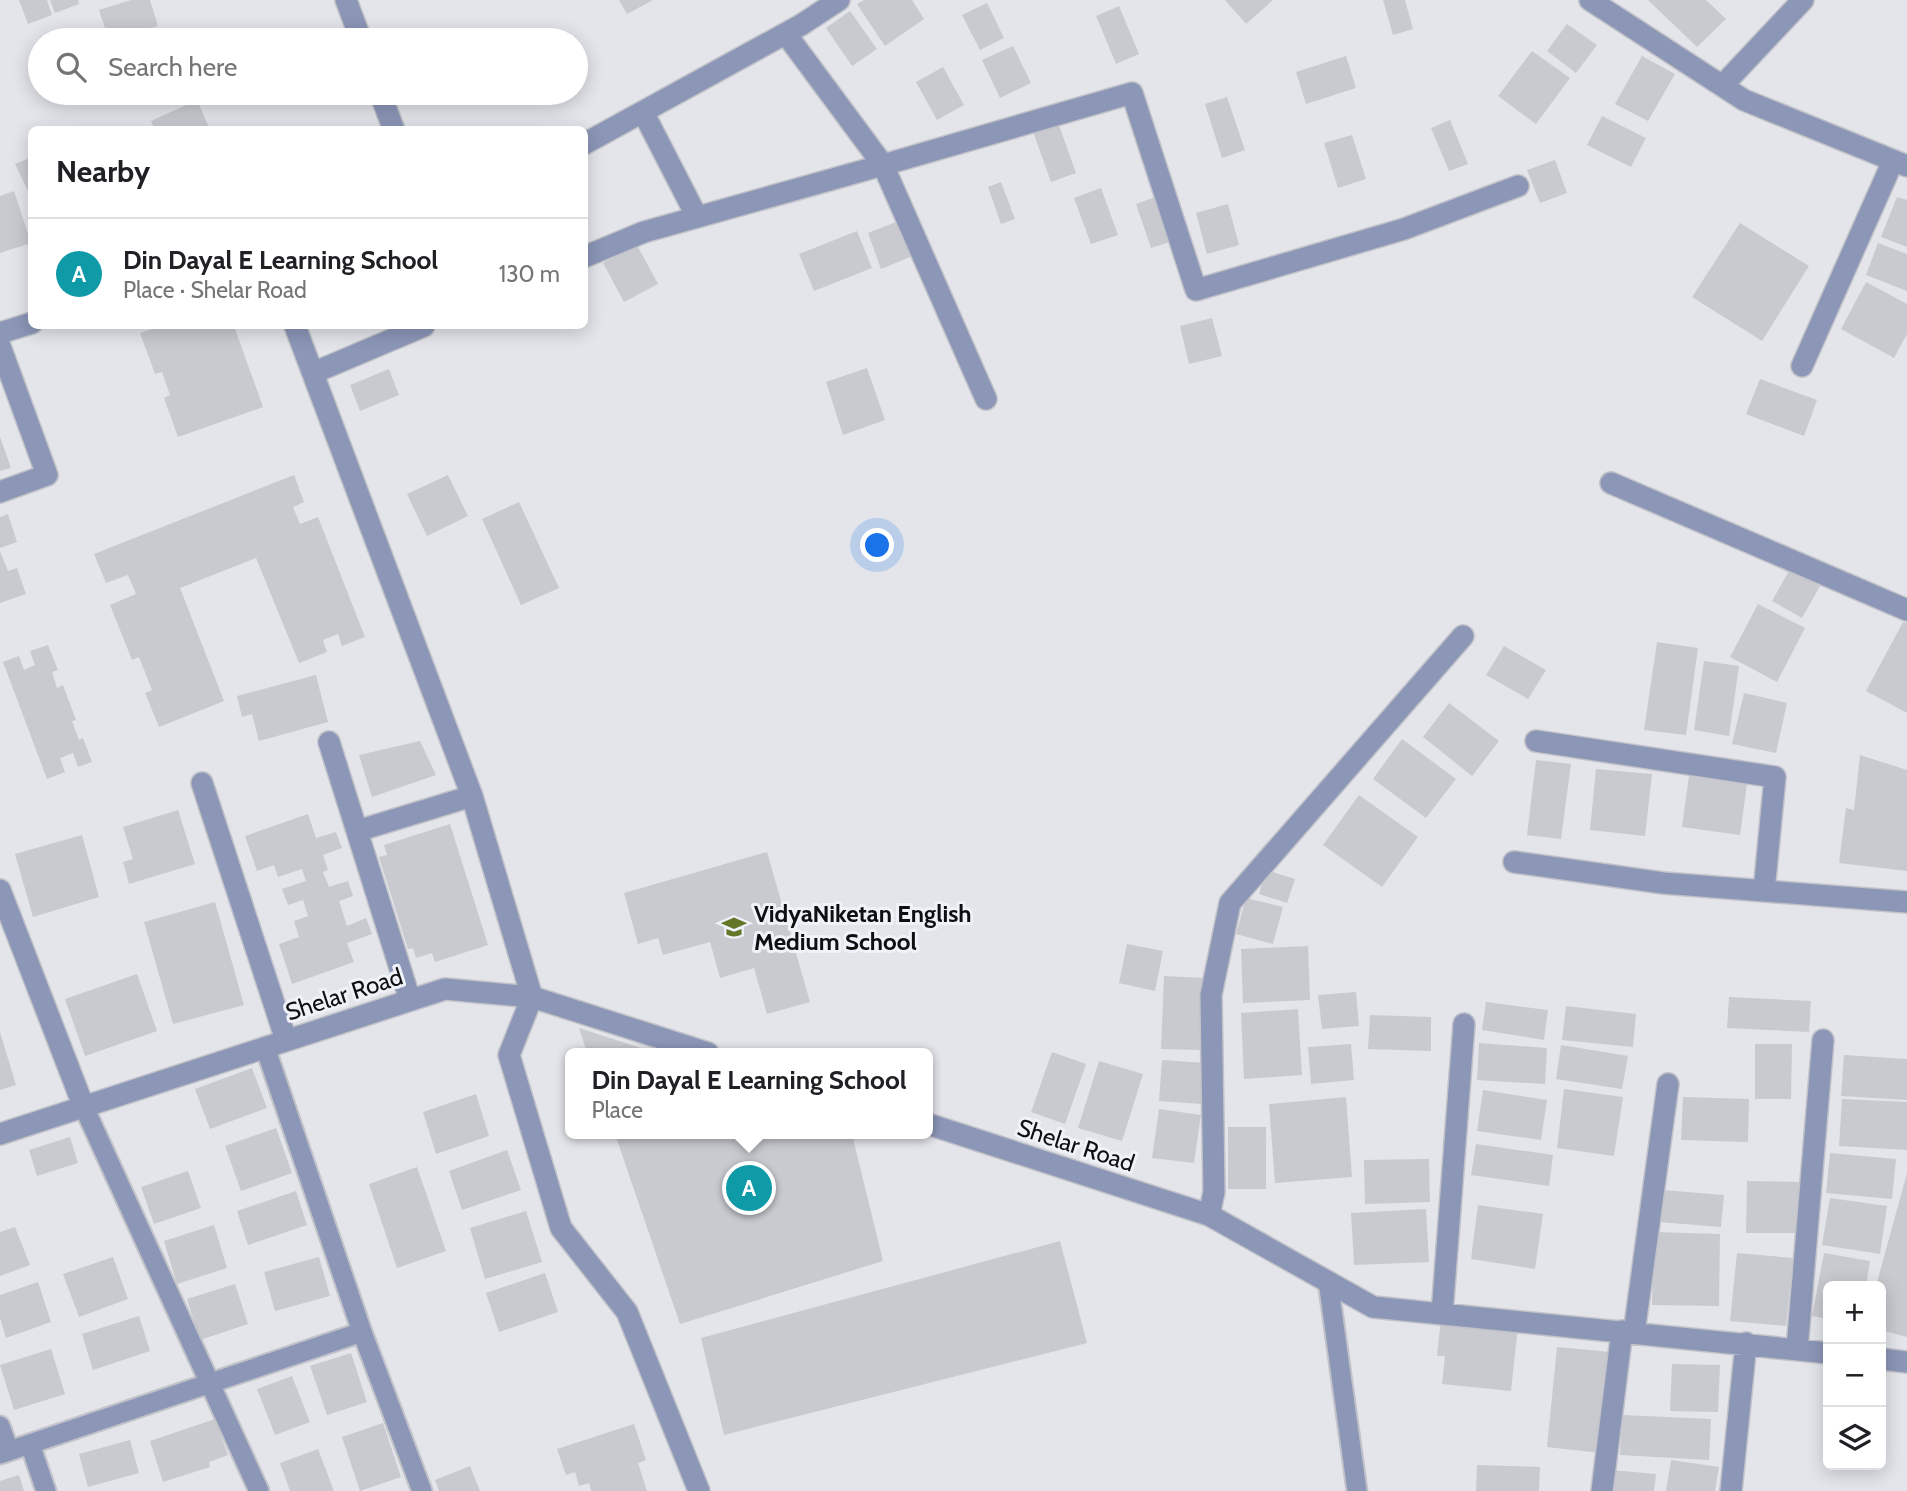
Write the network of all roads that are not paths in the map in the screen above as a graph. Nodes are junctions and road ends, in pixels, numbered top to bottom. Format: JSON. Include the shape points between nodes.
{"nodes":[{"id":1,"x":346,"y":0,"type":"edge"},
{"id":2,"x":839,"y":0,"type":"edge"},
{"id":3,"x":1590,"y":0,"type":"edge"},
{"id":4,"x":1803,"y":0,"type":"edge"},
{"id":5,"x":356,"y":28,"type":"edge"},
{"id":6,"x":786,"y":34,"type":"junction"},
{"id":7,"x":1723,"y":85,"type":"junction"},
{"id":8,"x":385,"y":105,"type":"edge"},
{"id":9,"x":643,"y":112,"type":"junction"},
{"id":10,"x":392,"y":126,"type":"edge"},
{"id":11,"x":588,"y":142,"type":"edge"},
{"id":12,"x":1900,"y":163,"type":"edge"},
{"id":13,"x":883,"y":165,"type":"junction"},
{"id":14,"x":1518,"y":186,"type":"dead end"},
{"id":15,"x":697,"y":217,"type":"junction"},
{"id":16,"x":588,"y":255,"type":"edge"},
{"id":17,"x":28,"y":324,"type":"edge"},
{"id":18,"x":296,"y":329,"type":"edge"},
{"id":19,"x":417,"y":329,"type":"edge"},
{"id":20,"x":0,"y":333,"type":"edge"},
{"id":21,"x":0,"y":346,"type":"edge"},
{"id":22,"x":1802,"y":366,"type":"dead end"},
{"id":23,"x":313,"y":373,"type":"junction"},
{"id":24,"x":986,"y":398,"type":"dead end"},
{"id":25,"x":1611,"y":483,"type":"dead end"},
{"id":26,"x":0,"y":492,"type":"edge"},
{"id":27,"x":1907,"y":610,"type":"edge"},
{"id":28,"x":1463,"y":636,"type":"dead end"},
{"id":29,"x":1536,"y":741,"type":"dead end"},
{"id":30,"x":329,"y":742,"type":"dead end"},
{"id":31,"x":202,"y":783,"type":"dead end"},
{"id":32,"x":472,"y":796,"type":"junction"},
{"id":33,"x":357,"y":831,"type":"junction"},
{"id":34,"x":1514,"y":862,"type":"dead end"},
{"id":35,"x":0,"y":890,"type":"edge"},
{"id":36,"x":1764,"y":891,"type":"junction"},
{"id":37,"x":1907,"y":902,"type":"edge"},
{"id":38,"x":532,"y":996,"type":"junction"},
{"id":39,"x":410,"y":1000,"type":"junction"},
{"id":40,"x":1464,"y":1024,"type":"dead end"},
{"id":41,"x":286,"y":1040,"type":"junction"},
{"id":42,"x":1823,"y":1040,"type":"dead end"},
{"id":43,"x":265,"y":1047,"type":"junction"},
{"id":44,"x":693,"y":1048,"type":"edge"},
{"id":45,"x":1668,"y":1084,"type":"dead end"},
{"id":46,"x":83,"y":1105,"type":"junction"},
{"id":47,"x":933,"y":1126,"type":"edge"},
{"id":48,"x":0,"y":1134,"type":"edge"},
{"id":49,"x":1209,"y":1215,"type":"junction"},
{"id":50,"x":1328,"y":1282,"type":"junction"},
{"id":51,"x":1442,"y":1314,"type":"junction"},
{"id":52,"x":362,"y":1332,"type":"junction"},
{"id":53,"x":1628,"y":1332,"type":"junction"},
{"id":54,"x":1746,"y":1343,"type":"junction"},
{"id":55,"x":1797,"y":1349,"type":"junction"},
{"id":56,"x":1823,"y":1352,"type":"edge"},
{"id":57,"x":1886,"y":1360,"type":"edge"},
{"id":58,"x":1907,"y":1362,"type":"edge"},
{"id":59,"x":212,"y":1382,"type":"junction"},
{"id":60,"x":0,"y":1426,"type":"edge"},
{"id":61,"x":30,"y":1444,"type":"junction"},
{"id":62,"x":4,"y":1452,"type":"edge"},
{"id":63,"x":46,"y":1491,"type":"edge"},
{"id":64,"x":259,"y":1491,"type":"edge"},
{"id":65,"x":422,"y":1491,"type":"edge"},
{"id":66,"x":699,"y":1491,"type":"edge"},
{"id":67,"x":1357,"y":1491,"type":"edge"},
{"id":68,"x":1602,"y":1491,"type":"edge"},
{"id":69,"x":1731,"y":1491,"type":"edge"}],
"edges":[{"from":1,"to":5,"type":"street"},
{"from":2,"to":6,"type":"street"},
{"from":3,"to":7,"type":"street"},
{"from":4,"to":7,"type":"street"},
{"from":6,"to":9,"type":"street"},
{"from":6,"to":13,"type":"street"},
{"from":7,"to":12,"type":"street","via":[[1744,100]]},
{"from":8,"to":10,"type":"street"},
{"from":9,"to":11,"type":"street"},
{"from":9,"to":15,"type":"street"},
{"from":12,"to":22,"type":"street"},
{"from":13,"to":14,"type":"street","via":[[1132,93],[1196,290],[1404,229]]},
{"from":13,"to":15,"type":"street"},
{"from":13,"to":24,"type":"street"},
{"from":15,"to":16,"type":"street"},
{"from":17,"to":20,"type":"street"},
{"from":18,"to":23,"type":"street"},
{"from":19,"to":23,"type":"street"},
{"from":21,"to":26,"type":"street","via":[[47,475]]},
{"from":23,"to":32,"type":"street"},
{"from":25,"to":27,"type":"street"},
{"from":28,"to":49,"type":"street","via":[[1230,903],[1211,995],[1214,1192]]},
{"from":29,"to":36,"type":"street","via":[[1775,777]]},
{"from":30,"to":33,"type":"street"},
{"from":31,"to":41,"type":"street"},
{"from":32,"to":33,"type":"street"},
{"from":32,"to":38,"type":"street"},
{"from":33,"to":39,"type":"street"},
{"from":34,"to":36,"type":"street","via":[[1663,883]]},
{"from":35,"to":46,"type":"street"},
{"from":36,"to":37,"type":"street"},
{"from":38,"to":39,"type":"street","name":"Shelar Road","via":[[445,989]]},
{"from":38,"to":44,"type":"street","name":"Shelar Road"},
{"from":38,"to":66,"type":"street","via":[[509,1055],[561,1228],[627,1312]]},
{"from":39,"to":41,"type":"street","name":"Shelar Road"},
{"from":40,"to":51,"type":"street"},
{"from":41,"to":43,"type":"street","name":"Shelar Road"},
{"from":42,"to":55,"type":"street"},
{"from":43,"to":46,"type":"street","name":"Shelar Road"},
{"from":43,"to":52,"type":"lane"},
{"from":45,"to":53,"type":"street"},
{"from":46,"to":48,"type":"street","name":"Shelar Road"},
{"from":46,"to":59,"type":"lane"},
{"from":47,"to":49,"type":"street","name":"Shelar Road"},
{"from":49,"to":50,"type":"street","name":"Shelar Road"},
{"from":50,"to":51,"type":"street","name":"Shelar Road","via":[[1373,1307]]},
{"from":50,"to":67,"type":"lane"},
{"from":51,"to":53,"type":"street","name":"Shelar Road"},
{"from":52,"to":59,"type":"lane"},
{"from":52,"to":65,"type":"lane"},
{"from":53,"to":54,"type":"street","name":"Shelar Road"},
{"from":53,"to":68,"type":"street"},
{"from":54,"to":55,"type":"street","name":"Shelar Road"},
{"from":54,"to":69,"type":"street"},
{"from":55,"to":56,"type":"street","name":"Shelar Road"},
{"from":57,"to":58,"type":"street"},
{"from":59,"to":61,"type":"lane"},
{"from":59,"to":64,"type":"lane"},
{"from":60,"to":62,"type":"lane"},
{"from":61,"to":62,"type":"lane"},
{"from":61,"to":63,"type":"lane"}]}
